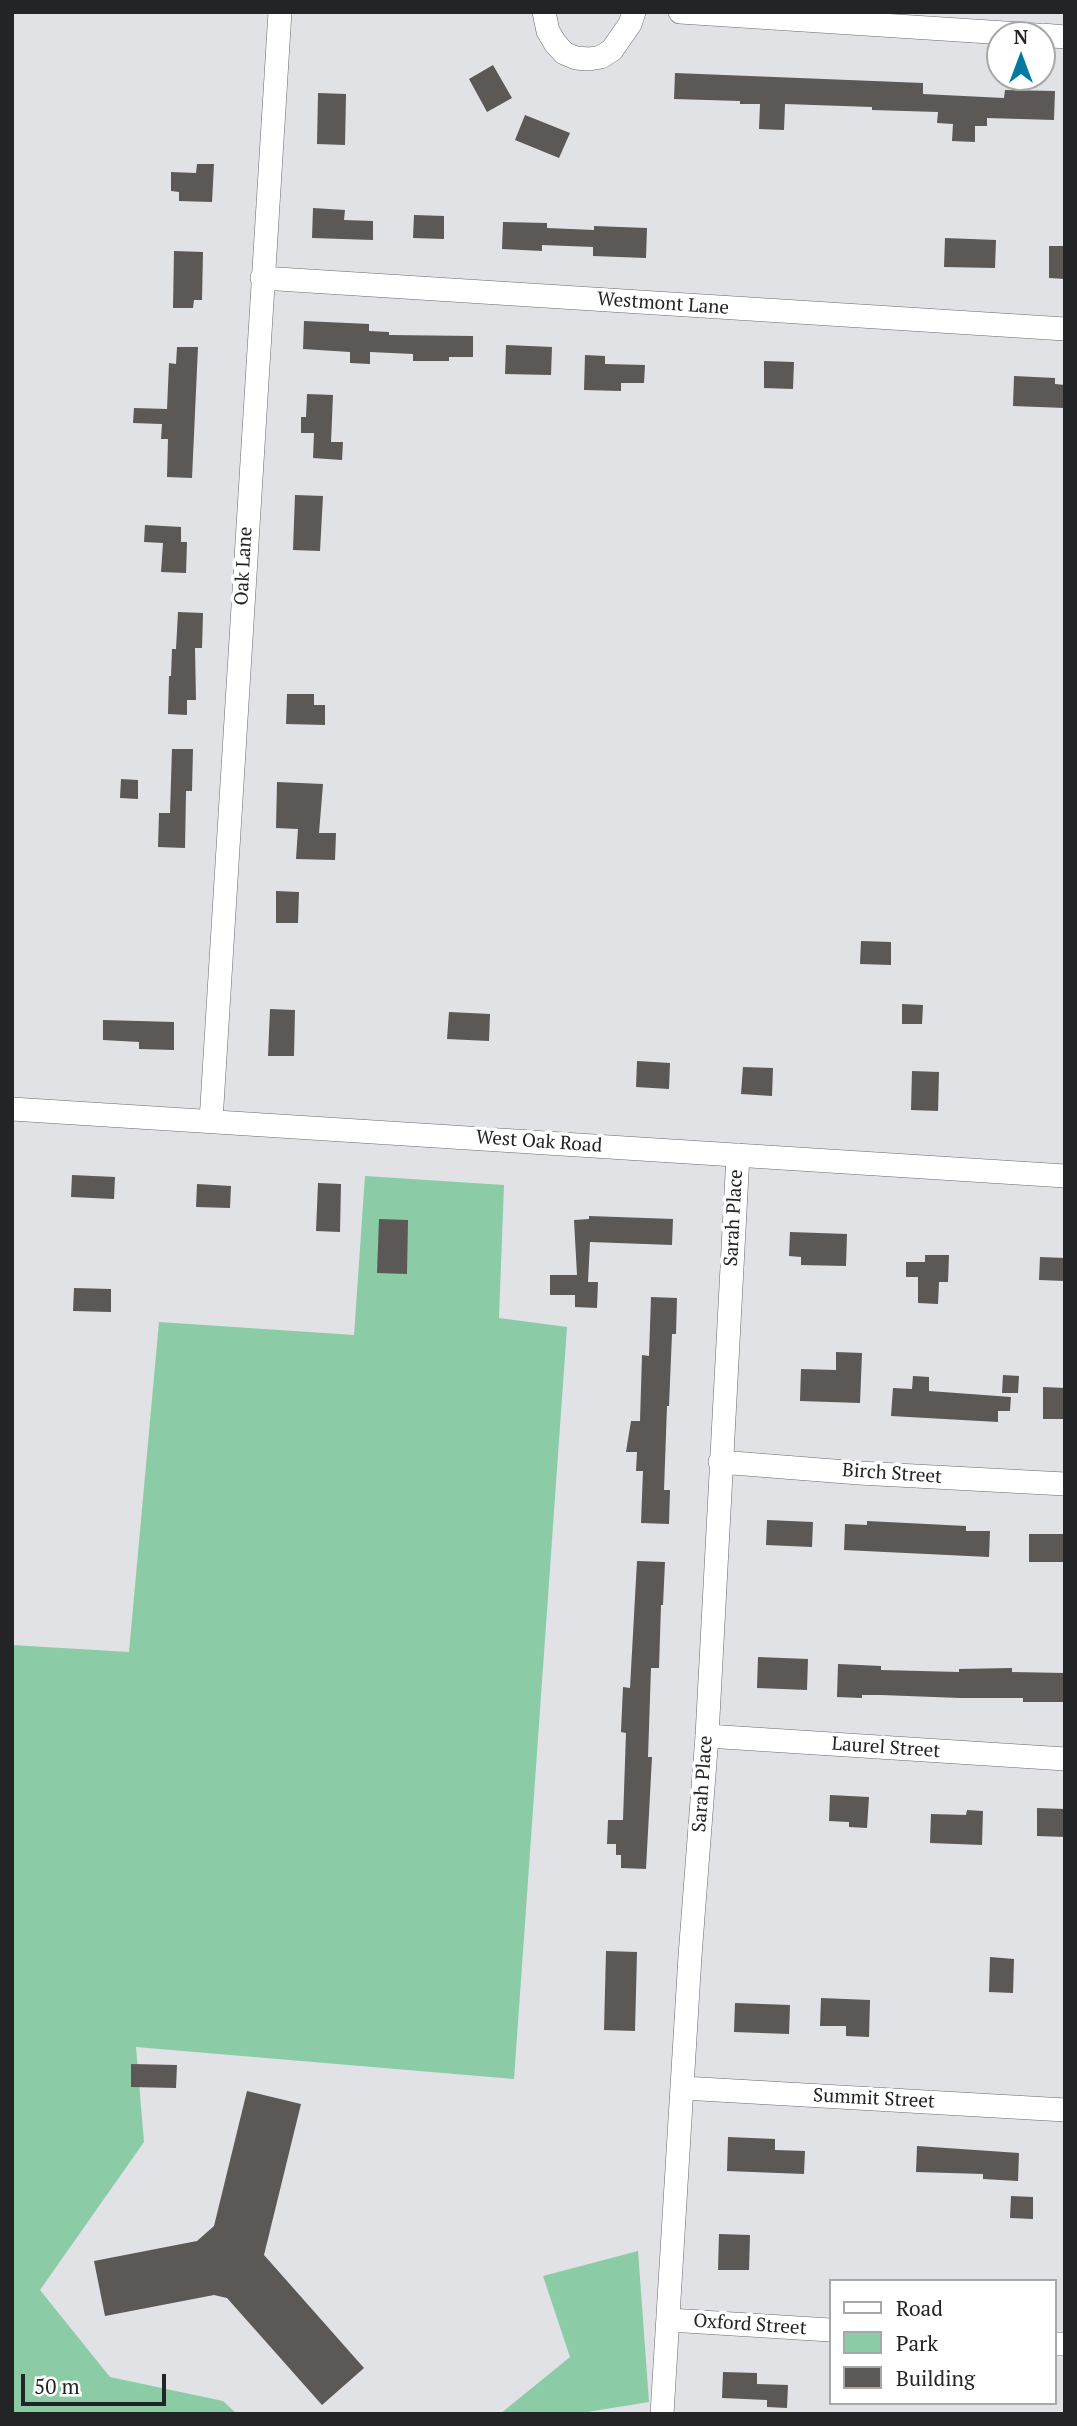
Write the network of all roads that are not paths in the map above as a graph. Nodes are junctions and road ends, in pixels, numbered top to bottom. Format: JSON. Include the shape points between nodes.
{"nodes":[{"id":1,"x":280,"y":12,"type":"edge"},
{"id":2,"x":544,"y":12,"type":"edge"},
{"id":3,"x":634,"y":12,"type":"edge"},
{"id":4,"x":680,"y":12,"type":"edge"},
{"id":5,"x":838,"y":17,"type":"edge"},
{"id":6,"x":986,"y":30,"type":"edge"},
{"id":7,"x":262,"y":278,"type":"junction"},
{"id":8,"x":1065,"y":329,"type":"edge"},
{"id":9,"x":12,"y":1109,"type":"edge"},
{"id":10,"x":211,"y":1121,"type":"junction"},
{"id":11,"x":738,"y":1155,"type":"junction"},
{"id":12,"x":1065,"y":1176,"type":"edge"},
{"id":13,"x":720,"y":1462,"type":"junction"},
{"id":14,"x":1065,"y":1484,"type":"edge"},
{"id":15,"x":707,"y":1736,"type":"junction"},
{"id":16,"x":1065,"y":1759,"type":"edge"},
{"id":17,"x":683,"y":2088,"type":"junction"},
{"id":18,"x":1065,"y":2110,"type":"edge"},
{"id":19,"x":669,"y":2320,"type":"junction"},
{"id":20,"x":828,"y":2330,"type":"edge"},
{"id":21,"x":662,"y":2414,"type":"edge"}],
"edges":[{"from":1,"to":7,"type":"street","name":"Oak Lane"},
{"from":2,"to":3,"type":"street","via":[[548,31],[564,53],[589,59],[612,50]]},
{"from":4,"to":5,"type":"street"},
{"from":5,"to":6,"type":"street"},
{"from":7,"to":8,"type":"street","name":"Westmont Lane"},
{"from":7,"to":10,"type":"street","name":"Oak Lane"},
{"from":9,"to":10,"type":"street","name":"West Oak Road"},
{"from":10,"to":11,"type":"street","name":"West Oak Road"},
{"from":11,"to":12,"type":"street","name":"West Oak Road"},
{"from":11,"to":13,"type":"street","name":"Sarah Place"},
{"from":13,"to":14,"type":"street","name":"Birch Street"},
{"from":13,"to":15,"type":"street","name":"Sarah Place"},
{"from":15,"to":16,"type":"street","name":"Laurel Street"},
{"from":15,"to":17,"type":"street","name":"Sarah Place"},
{"from":17,"to":18,"type":"street","name":"Summit Street"},
{"from":17,"to":19,"type":"street","name":"Sarah Place"},
{"from":19,"to":20,"type":"street","name":"Oxford Street"},
{"from":19,"to":21,"type":"street","name":"Sarah Place"}]}
